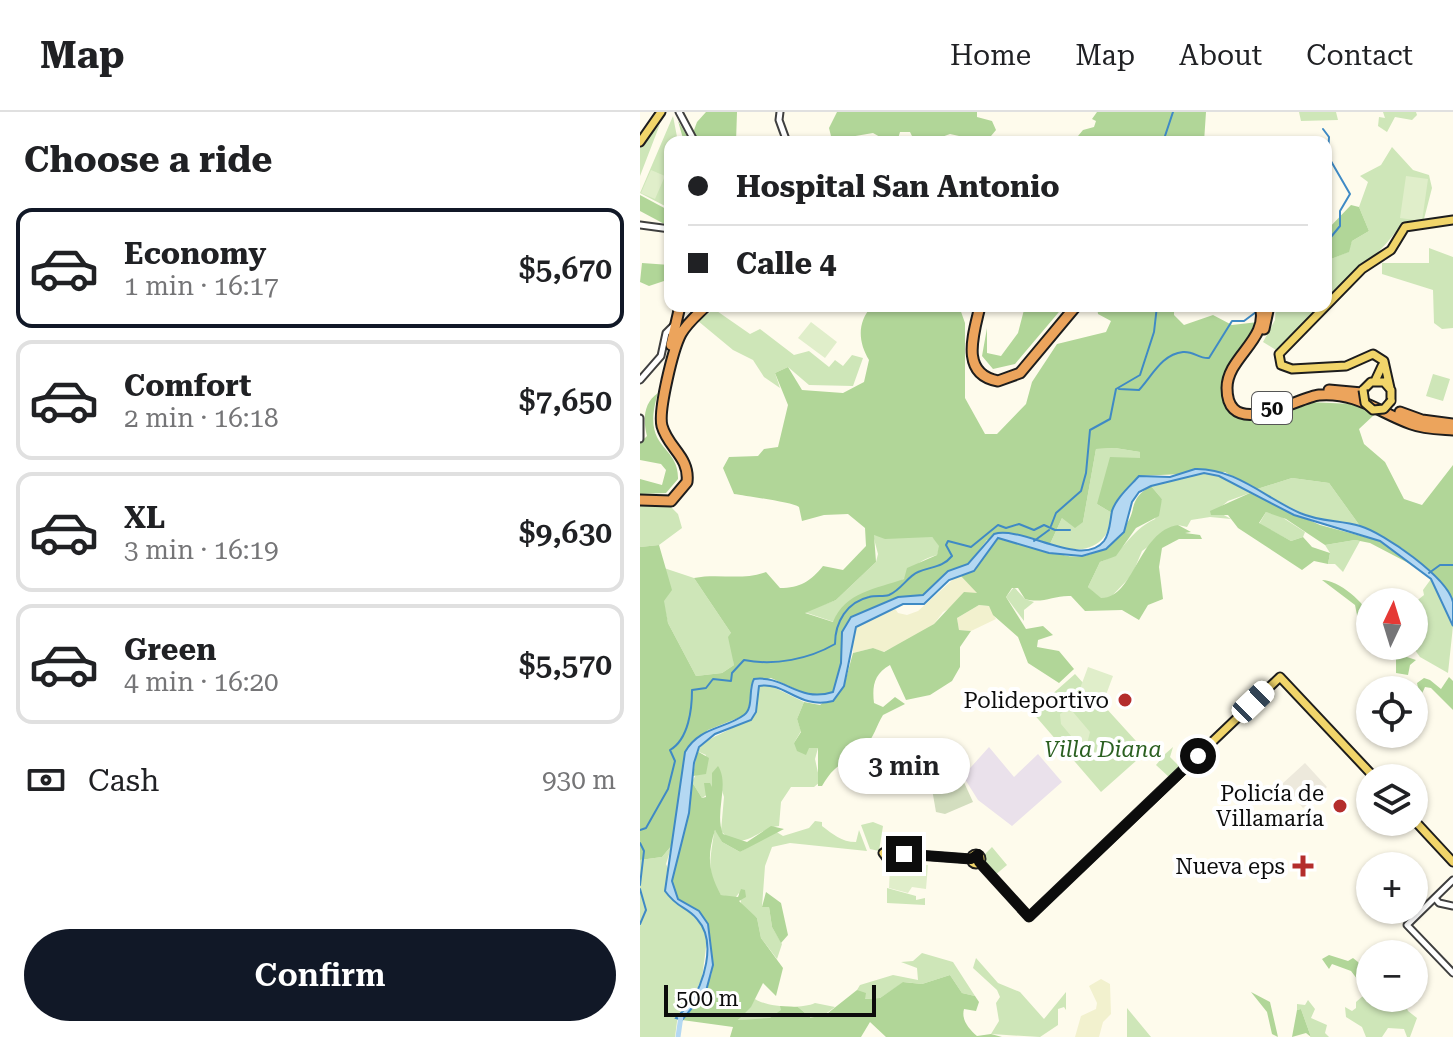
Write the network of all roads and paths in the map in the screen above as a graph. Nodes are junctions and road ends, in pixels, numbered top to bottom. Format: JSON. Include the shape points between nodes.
{"nodes":[{"id":1,"x":659,"y":112,"type":"edge"},
{"id":2,"x":679,"y":112,"type":"edge"},
{"id":3,"x":780,"y":112,"type":"edge"},
{"id":4,"x":640,"y":136,"type":"edge"},
{"id":5,"x":692,"y":136,"type":"edge"},
{"id":6,"x":785,"y":136,"type":"edge"},
{"id":7,"x":640,"y":142,"type":"edge"},
{"id":8,"x":1453,"y":220,"type":"edge"},
{"id":9,"x":1441,"y":222,"type":"junction"},
{"id":10,"x":640,"y":225,"type":"edge"},
{"id":11,"x":664,"y":228,"type":"edge"},
{"id":12,"x":1332,"y":297,"type":"edge"},
{"id":13,"x":1332,"y":302,"type":"edge"},
{"id":14,"x":678,"y":312,"type":"edge"},
{"id":15,"x":700,"y":312,"type":"edge"},
{"id":16,"x":980,"y":312,"type":"edge"},
{"id":17,"x":1070,"y":312,"type":"edge"},
{"id":18,"x":1261,"y":312,"type":"edge"},
{"id":19,"x":1268,"y":312,"type":"edge"},
{"id":20,"x":1318,"y":312,"type":"edge"},
{"id":21,"x":1322,"y":312,"type":"edge"},
{"id":22,"x":675,"y":325,"type":"junction"},
{"id":23,"x":1281,"y":367,"type":"junction"},
{"id":24,"x":640,"y":380,"type":"edge"},
{"id":25,"x":1369,"y":385,"type":"junction"},
{"id":26,"x":1339,"y":389,"type":"junction"},
{"id":27,"x":1391,"y":396,"type":"junction"},
{"id":28,"x":1302,"y":399,"type":"junction"},
{"id":29,"x":1372,"y":409,"type":"junction"},
{"id":30,"x":640,"y":418,"type":"edge"},
{"id":31,"x":1453,"y":422,"type":"edge"},
{"id":32,"x":1453,"y":433,"type":"edge"},
{"id":33,"x":640,"y":439,"type":"edge"},
{"id":34,"x":640,"y":499,"type":"edge"},
{"id":35,"x":1362,"y":764,"type":"edge"},
{"id":36,"x":1428,"y":835,"type":"edge"},
{"id":37,"x":891,"y":853,"type":"dead end"},
{"id":38,"x":1453,"y":862,"type":"edge"},
{"id":39,"x":1453,"y":880,"type":"edge"},
{"id":40,"x":1435,"y":898,"type":"junction"},
{"id":41,"x":1453,"y":906,"type":"edge"},
{"id":42,"x":1453,"y":973,"type":"edge"}],
"edges":[{"from":1,"to":4,"type":"main road"},
{"from":1,"to":7,"type":"main road"},
{"from":2,"to":5,"type":"street"},
{"from":3,"to":6,"type":"street"},
{"from":8,"to":9,"type":"main road"},
{"from":9,"to":12,"type":"main road","via":[[1405,224],[1390,247],[1361,266]]},
{"from":9,"to":13,"type":"main road","via":[[1405,227],[1389,252],[1364,267]]},
{"from":10,"to":11,"type":"street"},
{"from":14,"to":22,"type":"highway"},
{"from":15,"to":34,"type":"highway","via":[[677,344],[661,418],[687,465],[687,482],[671,501]]},
{"from":16,"to":17,"type":"highway","via":[[972,358],[981,374],[998,381],[1020,373]]},
{"from":18,"to":28,"type":"highway","number":"50","via":[[1262,322],[1228,383],[1234,406],[1261,415]]},
{"from":19,"to":26,"type":"highway","number":"50","via":[[1265,329],[1233,378],[1232,392],[1239,404],[1265,410],[1299,394]]},
{"from":20,"to":23,"type":"main road","via":[[1279,349],[1276,360]]},
{"from":21,"to":23,"type":"main road","via":[[1281,351]]},
{"from":22,"to":24,"type":"street","via":[[666,333],[661,356]]},
{"from":22,"to":34,"type":"highway","via":[[657,423],[682,464],[683,479],[667,497]]},
{"from":23,"to":25,"type":"main road","via":[[1346,368],[1373,357],[1383,368]]},
{"from":23,"to":27,"type":"main road","via":[[1346,366],[1373,354],[1384,361]]},
{"from":25,"to":26,"type":"highway"},
{"from":25,"to":27,"type":"main road"},
{"from":25,"to":29,"type":"main road","bridge":true,"via":[[1363,398]]},
{"from":26,"to":31,"type":"highway","number":"50","via":[[1369,395],[1414,418]]},
{"from":27,"to":29,"type":"main road","bridge":true,"via":[[1384,409]]},
{"from":27,"to":31,"type":"highway","via":[[1412,414]]},
{"from":28,"to":29,"type":"highway","via":[[1349,400]]},
{"from":28,"to":32,"type":"highway","number":"50","via":[[1354,397],[1411,424]]},
{"from":29,"to":32,"type":"highway","via":[[1419,431]]},
{"from":30,"to":33,"type":"street"},
{"from":35,"to":37,"type":"main road","via":[[1280,677],[1029,917],[975,861]]},
{"from":36,"to":38,"type":"main road"},
{"from":39,"to":40,"type":"street"},
{"from":40,"to":41,"type":"street"},
{"from":40,"to":42,"type":"street","via":[[1407,925]]}]}
